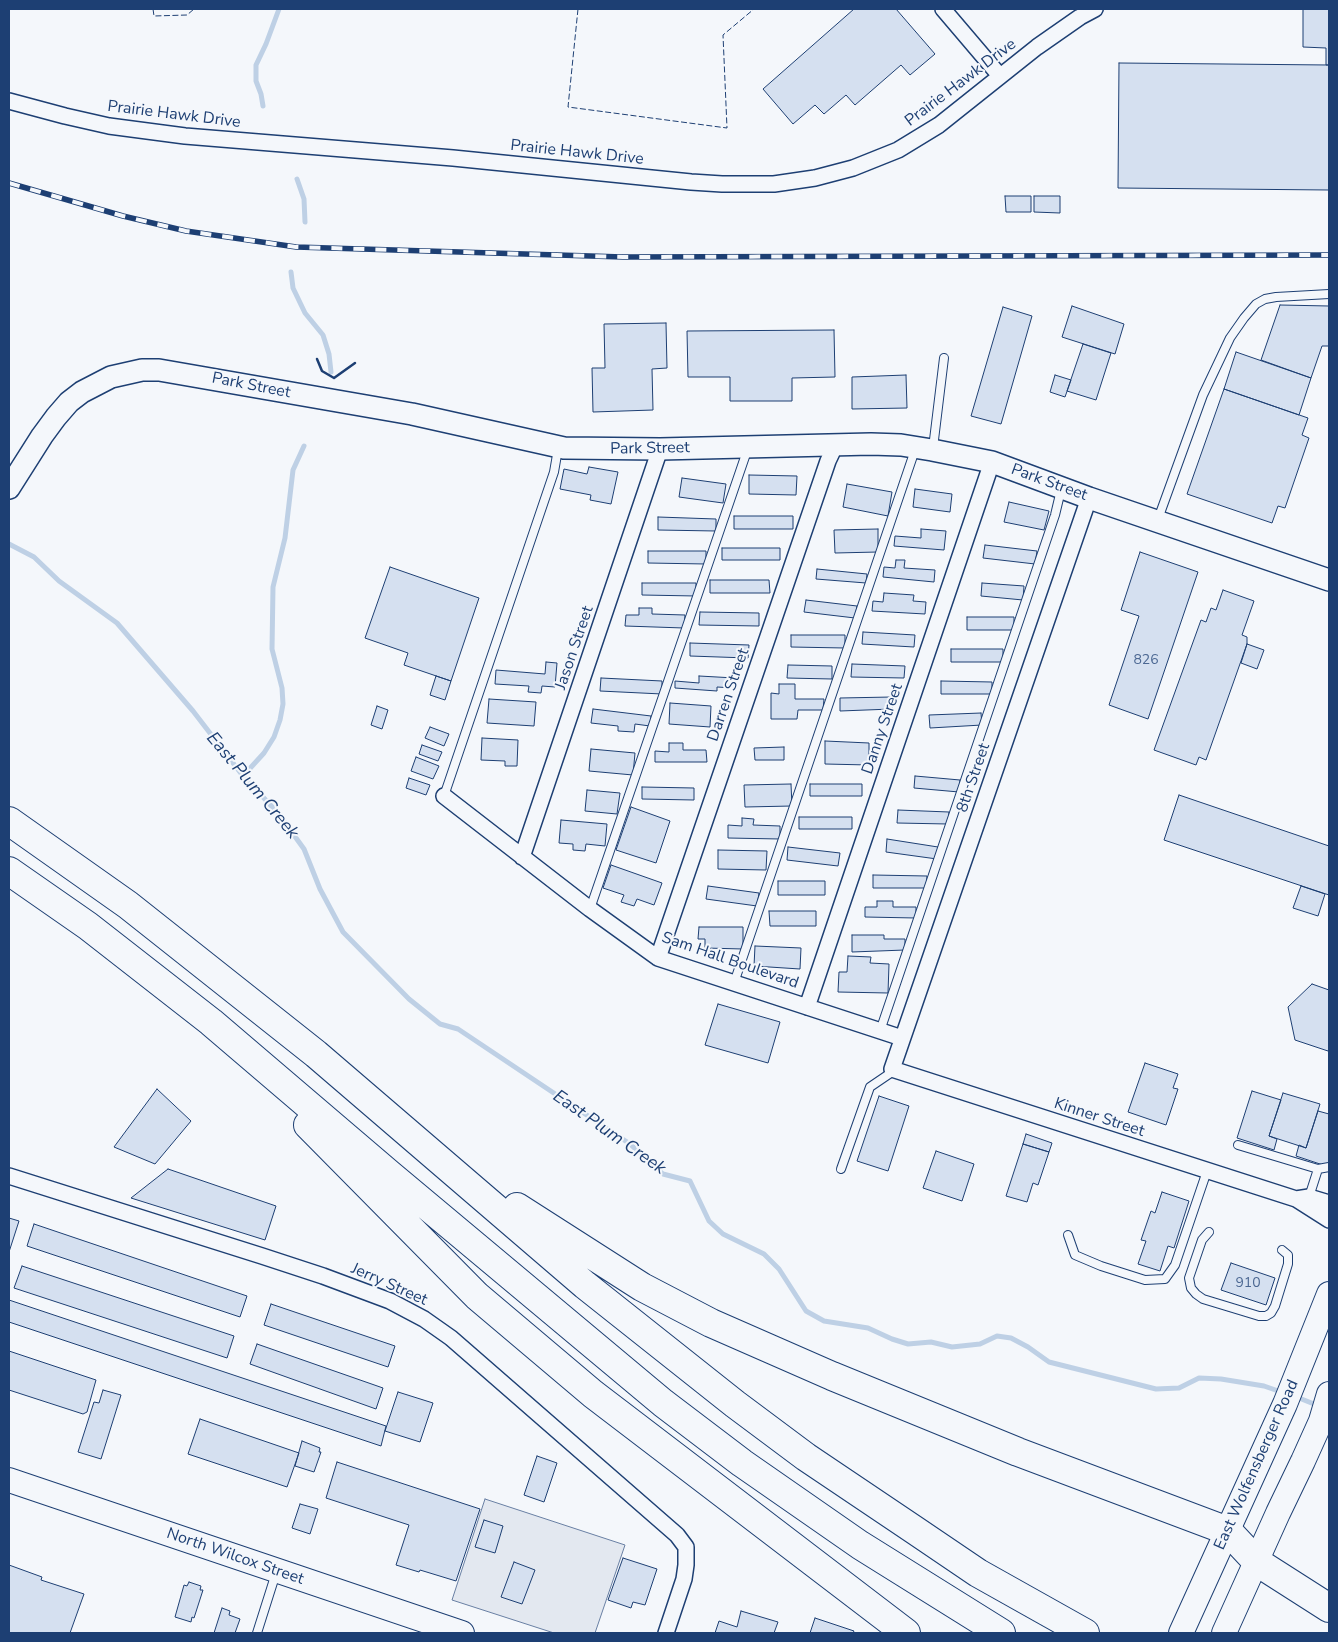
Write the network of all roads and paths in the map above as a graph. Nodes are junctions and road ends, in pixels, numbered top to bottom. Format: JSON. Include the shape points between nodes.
{"nodes":[{"id":1,"x":942,"y":9,"type":"edge"},
{"id":2,"x":1095,"y":9,"type":"edge"},
{"id":3,"x":1000,"y":76,"type":"junction"},
{"id":4,"x":9,"y":101,"type":"edge"},
{"id":5,"x":1329,"y":294,"type":"edge"},
{"id":6,"x":944,"y":358,"type":"dead end"},
{"id":7,"x":836,"y":444,"type":"junction"},
{"id":8,"x":559,"y":447,"type":"junction"},
{"id":9,"x":748,"y":447,"type":"junction"},
{"id":10,"x":924,"y":448,"type":"junction"},
{"id":11,"x":660,"y":449,"type":"junction"},
{"id":12,"x":992,"y":462,"type":"junction"},
{"id":13,"x":9,"y":488,"type":"edge"},
{"id":14,"x":1061,"y":488,"type":"junction"},
{"id":15,"x":1089,"y":498,"type":"junction"},
{"id":16,"x":1157,"y":521,"type":"junction"},
{"id":17,"x":1329,"y":580,"type":"edge"},
{"id":18,"x":444,"y":796,"type":"joint"},
{"id":19,"x":9,"y":821,"type":"edge"},
{"id":20,"x":522,"y":857,"type":"junction"},
{"id":21,"x":9,"y":871,"type":"edge"},
{"id":22,"x":590,"y":909,"type":"junction"},
{"id":23,"x":658,"y":958,"type":"junction"},
{"id":24,"x":734,"y":983,"type":"junction"},
{"id":25,"x":807,"y":1007,"type":"junction"},
{"id":26,"x":211,"y":1022,"type":"junction"},
{"id":27,"x":880,"y":1031,"type":"junction"},
{"id":28,"x":902,"y":1038,"type":"junction"},
{"id":29,"x":894,"y":1070,"type":"junction"},
{"id":30,"x":370,"y":1101,"type":"junction"},
{"id":31,"x":1238,"y":1145,"type":"dead end"},
{"id":32,"x":1329,"y":1167,"type":"edge"},
{"id":33,"x":841,"y":1169,"type":"dead end"},
{"id":34,"x":1318,"y":1169,"type":"junction"},
{"id":35,"x":1207,"y":1171,"type":"junction"},
{"id":36,"x":9,"y":1176,"type":"edge"},
{"id":37,"x":1303,"y":1198,"type":"junction"},
{"id":38,"x":1329,"y":1203,"type":"edge"},
{"id":39,"x":1329,"y":1220,"type":"edge"},
{"id":40,"x":1209,"y":1232,"type":"dead end"},
{"id":41,"x":1068,"y":1235,"type":"dead end"},
{"id":42,"x":1282,"y":1250,"type":"dead end"},
{"id":43,"x":1329,"y":1294,"type":"edge"},
{"id":44,"x":1329,"y":1394,"type":"edge"},
{"id":45,"x":9,"y":1480,"type":"edge"},
{"id":46,"x":1228,"y":1532,"type":"junction"},
{"id":47,"x":1257,"y":1562,"type":"junction"},
{"id":48,"x":277,"y":1571,"type":"junction"},
{"id":49,"x":1329,"y":1608,"type":"edge"},
{"id":50,"x":1225,"y":1632,"type":"edge"},
{"id":51,"x":257,"y":1633,"type":"edge"},
{"id":52,"x":462,"y":1633,"type":"edge"},
{"id":53,"x":666,"y":1633,"type":"edge"},
{"id":54,"x":906,"y":1633,"type":"edge"},
{"id":55,"x":1001,"y":1633,"type":"edge"},
{"id":56,"x":1085,"y":1633,"type":"edge"},
{"id":57,"x":1181,"y":1633,"type":"edge"}],
"edges":[{"from":1,"to":3,"type":"street"},
{"from":2,"to":3,"type":"street","name":"Prairie Hawk Drive"},
{"from":3,"to":4,"type":"street","name":"Prairie Hawk Drive","via":[[939,125],[898,150],[824,176],[760,185],[691,182],[185,136],[109,126]]},
{"from":5,"to":16,"type":"lane","via":[[1265,299],[1244,318],[1230,338],[1202,395]]},
{"from":6,"to":10,"type":"lane"},
{"from":7,"to":9,"type":"street","name":"Park Street"},
{"from":7,"to":10,"type":"street","name":"Park Street"},
{"from":7,"to":23,"type":"street","name":"Darren Street"},
{"from":8,"to":11,"type":"street","name":"Park Street"},
{"from":8,"to":13,"type":"street","name":"Park Street","via":[[412,414],[159,370],[142,370],[110,377],[69,402],[42,436]]},
{"from":8,"to":18,"type":"lane","via":[[554,472]]},
{"from":9,"to":11,"type":"street","name":"Park Street"},
{"from":9,"to":22,"type":"lane"},
{"from":10,"to":12,"type":"street","name":"Park Street"},
{"from":10,"to":24,"type":"lane"},
{"from":11,"to":20,"type":"street","name":"Jason Street"},
{"from":12,"to":14,"type":"street","name":"Park Street"},
{"from":12,"to":25,"type":"street","name":"Danny Street"},
{"from":14,"to":15,"type":"street","name":"Park Street"},
{"from":14,"to":27,"type":"lane","via":[[1055,515]]},
{"from":15,"to":16,"type":"street","name":"Park Street"},
{"from":15,"to":28,"type":"street","name":"8th Street"},
{"from":16,"to":17,"type":"street","name":"Park Street"},
{"from":18,"to":20,"type":"street","name":"Sam Hall Boulevard"},
{"from":19,"to":30,"type":"highway","via":[[128,905],[309,1048]]},
{"from":20,"to":22,"type":"street","name":"Sam Hall Boulevard"},
{"from":21,"to":26,"type":"highway","via":[[88,926]]},
{"from":22,"to":23,"type":"street","name":"Sam Hall Boulevard"},
{"from":23,"to":24,"type":"street","name":"Sam Hall Boulevard"},
{"from":24,"to":25,"type":"street","name":"Sam Hall Boulevard"},
{"from":25,"to":27,"type":"street","name":"Sam Hall Boulevard"},
{"from":26,"to":54,"type":"highway","via":[[323,1141],[478,1296],[592,1394]]},
{"from":26,"to":55,"type":"highway","via":[[663,1403],[742,1464],[860,1545]]},
{"from":27,"to":28,"type":"street","name":"Sam Hall Boulevard"},
{"from":28,"to":29,"type":"street","name":"8th Street"},
{"from":29,"to":33,"type":"lane","via":[[870,1087]]},
{"from":29,"to":35,"type":"street","name":"Kinner Street"},
{"from":30,"to":46,"type":"highway","via":[[546,1227],[676,1306],[832,1376],[1000,1445]]},
{"from":30,"to":56,"type":"highway","via":[[592,1290],[806,1457],[978,1572]]},
{"from":31,"to":34,"type":"lane"},
{"from":32,"to":34,"type":"lane"},
{"from":34,"to":37,"type":"lane"},
{"from":35,"to":37,"type":"street","name":"Kinner Street"},
{"from":35,"to":41,"type":"lane","via":[[1184,1243],[1165,1279],[1145,1280],[1075,1255]]},
{"from":36,"to":53,"type":"street","name":"Jerry Street","via":[[364,1290],[424,1319],[451,1338],[677,1535],[686,1547],[687,1558],[684,1578]]},
{"from":37,"to":38,"type":"street","name":"Kinner Street"},
{"from":37,"to":39,"type":"street","name":"Kinner Street"},
{"from":40,"to":42,"type":"lane","via":[[1202,1240],[1189,1278],[1191,1288],[1203,1299],[1259,1316],[1271,1313],[1275,1306],[1288,1264],[1288,1255]]},
{"from":43,"to":46,"type":"main road","name":"East Wolfensberger Road"},
{"from":44,"to":47,"type":"main road","via":[[1307,1453]]},
{"from":45,"to":48,"type":"main road","name":"North Wilcox Street"},
{"from":46,"to":47,"type":"highway"},
{"from":46,"to":57,"type":"main road","name":"East Wolfensberger Road"},
{"from":47,"to":49,"type":"highway"},
{"from":47,"to":50,"type":"main road"},
{"from":48,"to":51,"type":"lane"},
{"from":48,"to":52,"type":"main road","name":"North Wilcox Street"}]}
